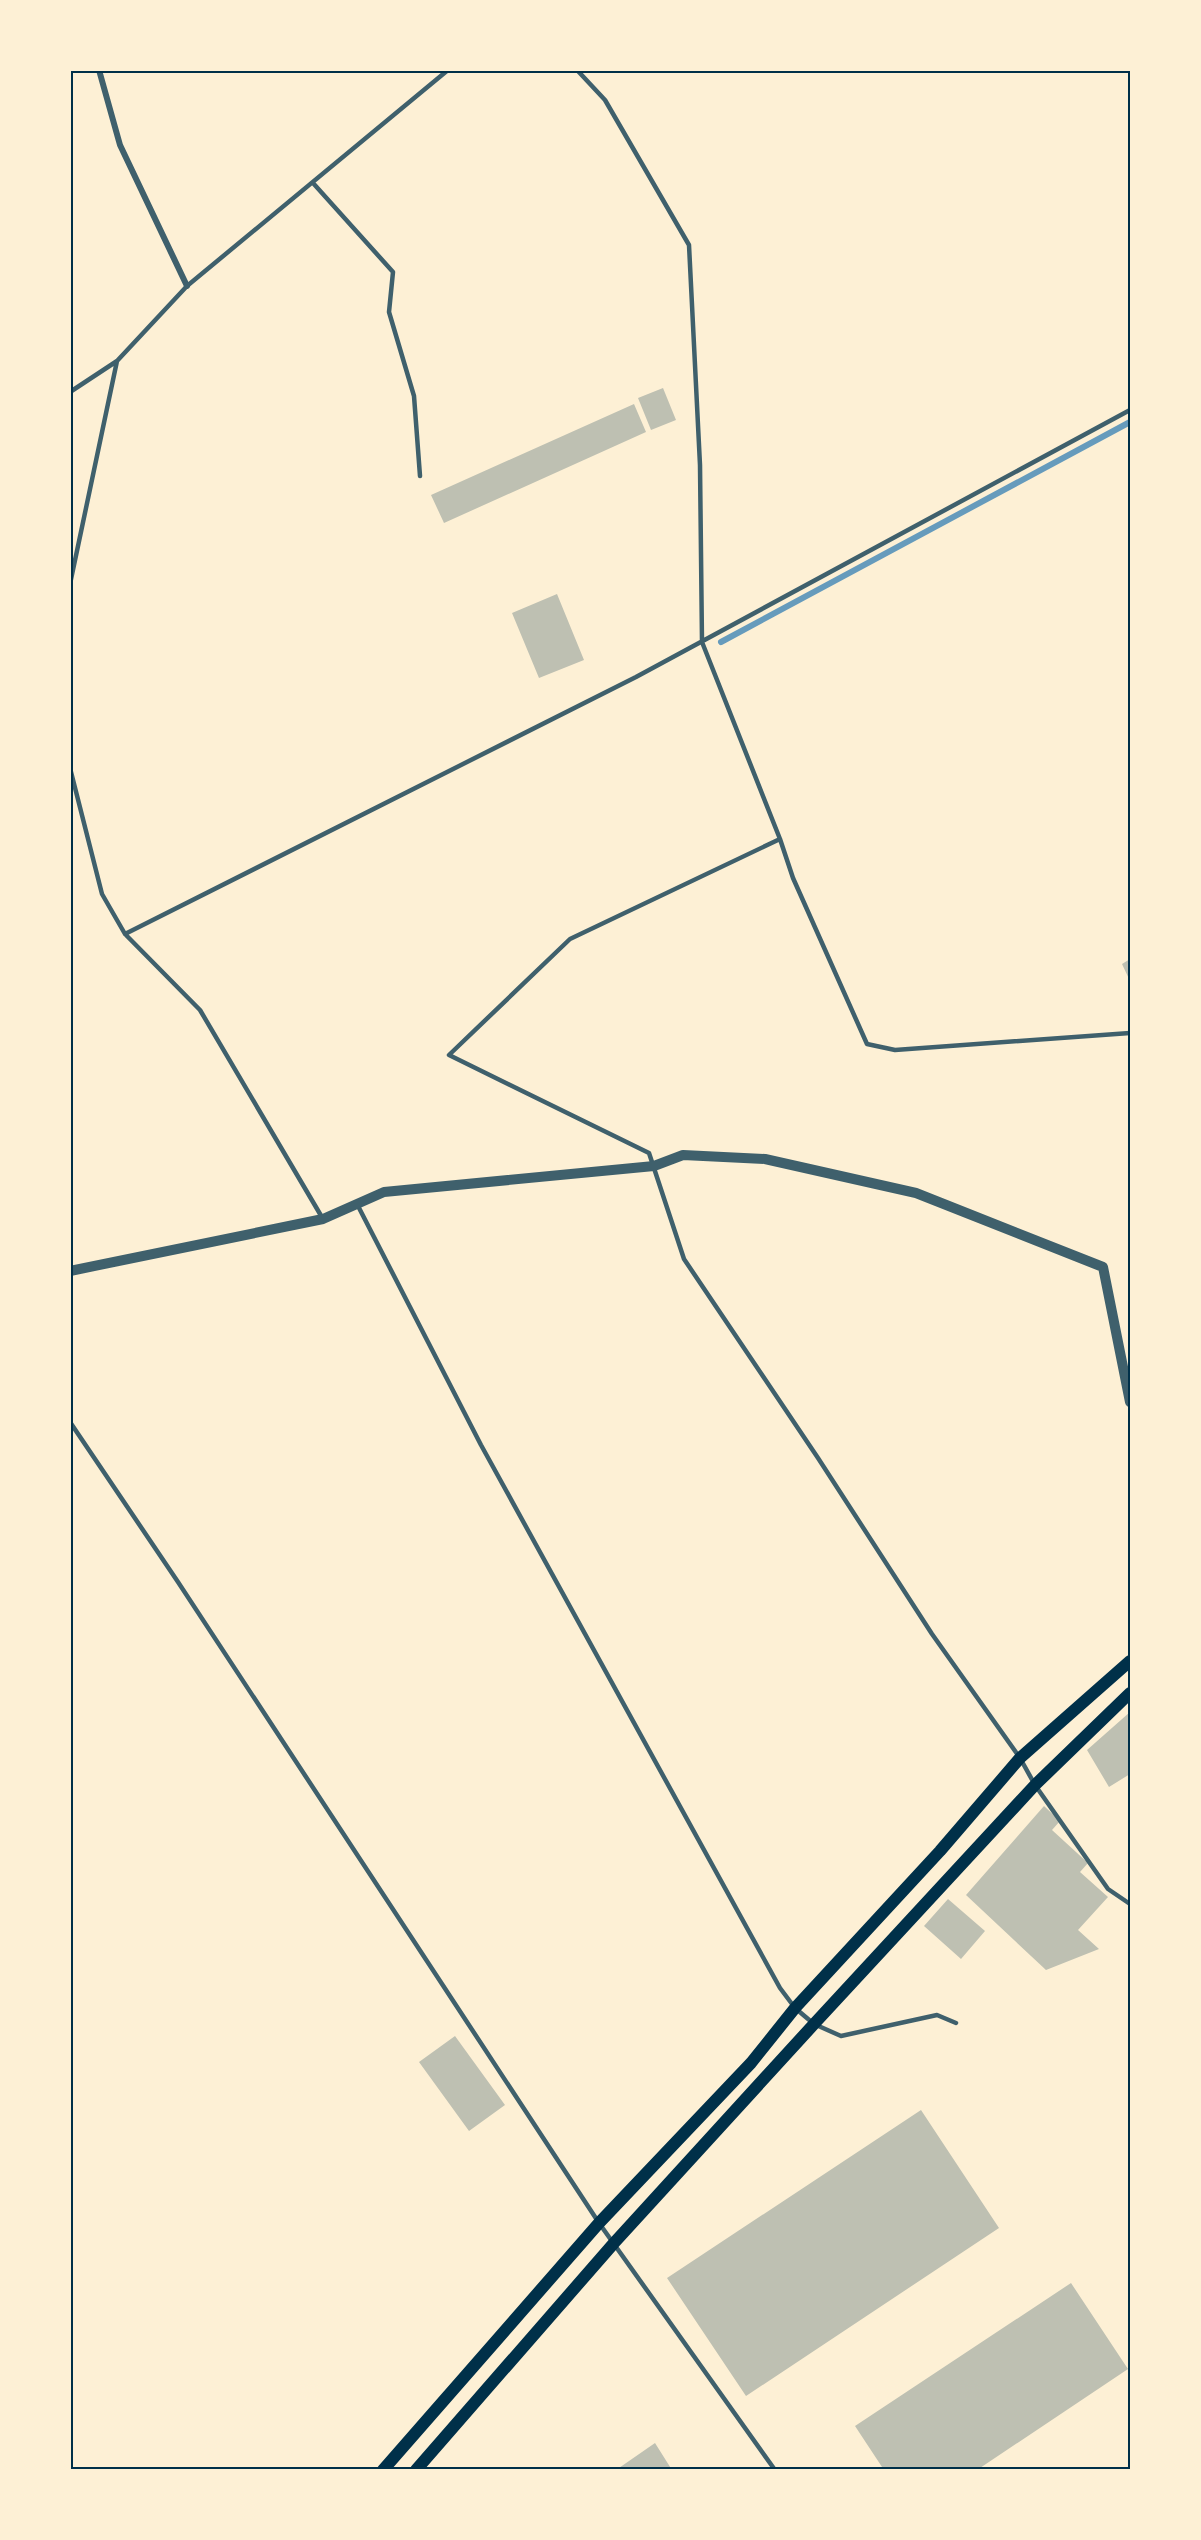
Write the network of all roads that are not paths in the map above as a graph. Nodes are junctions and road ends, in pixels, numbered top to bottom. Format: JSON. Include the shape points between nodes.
{"nodes":[{"id":1,"x":99,"y":70,"type":"edge"},
{"id":2,"x":448,"y":70,"type":"edge"},
{"id":3,"x":577,"y":70,"type":"edge"},
{"id":4,"x":313,"y":183,"type":"junction"},
{"id":5,"x":187,"y":286,"type":"junction"},
{"id":6,"x":117,"y":361,"type":"junction"},
{"id":7,"x":70,"y":392,"type":"edge"},
{"id":8,"x":1131,"y":410,"type":"edge"},
{"id":9,"x":420,"y":476,"type":"dead end"},
{"id":10,"x":70,"y":584,"type":"edge"},
{"id":11,"x":702,"y":642,"type":"junction"},
{"id":12,"x":70,"y":768,"type":"edge"},
{"id":13,"x":780,"y":839,"type":"junction"},
{"id":14,"x":125,"y":934,"type":"junction"},
{"id":15,"x":1131,"y":1033,"type":"edge"},
{"id":16,"x":654,"y":1166,"type":"junction"},
{"id":17,"x":357,"y":1204,"type":"junction"},
{"id":18,"x":323,"y":1219,"type":"junction"},
{"id":19,"x":70,"y":1271,"type":"edge"},
{"id":20,"x":1131,"y":1402,"type":"edge"},
{"id":21,"x":70,"y":1422,"type":"edge"},
{"id":22,"x":1131,"y":1661,"type":"edge"},
{"id":23,"x":1131,"y":1693,"type":"edge"},
{"id":24,"x":1020,"y":1758,"type":"junction"},
{"id":25,"x":1035,"y":1785,"type":"junction"},
{"id":26,"x":1131,"y":1904,"type":"edge"},
{"id":27,"x":795,"y":2008,"type":"junction"},
{"id":28,"x":956,"y":2023,"type":"dead end"},
{"id":29,"x":814,"y":2024,"type":"junction"},
{"id":30,"x":599,"y":2223,"type":"junction"},
{"id":31,"x":614,"y":2243,"type":"junction"},
{"id":32,"x":383,"y":2469,"type":"edge"},
{"id":33,"x":416,"y":2469,"type":"edge"},
{"id":34,"x":775,"y":2469,"type":"edge"}],
"edges":[{"from":1,"to":5,"type":"street","via":[[120,145]]},
{"from":2,"to":4,"type":"lane"},
{"from":3,"to":11,"type":"lane","via":[[605,100],[690,245],[700,465]]},
{"from":4,"to":5,"type":"lane"},
{"from":4,"to":9,"type":"lane","via":[[393,272],[389,312],[414,396]]},
{"from":5,"to":6,"type":"lane"},
{"from":6,"to":7,"type":"lane"},
{"from":6,"to":10,"type":"lane"},
{"from":8,"to":11,"type":"lane"},
{"from":11,"to":13,"type":"lane"},
{"from":11,"to":14,"type":"lane"},
{"from":12,"to":14,"type":"lane","via":[[102,894]]},
{"from":13,"to":15,"type":"lane","via":[[793,878],[867,1044],[894,1050]]},
{"from":13,"to":16,"type":"lane","via":[[570,939],[449,1055],[649,1153]]},
{"from":14,"to":18,"type":"lane","via":[[200,1010]]},
{"from":16,"to":17,"type":"street","via":[[384,1192]]},
{"from":16,"to":20,"type":"street","via":[[683,1155],[765,1159],[905,1190],[1102,1267]]},
{"from":16,"to":24,"type":"lane","via":[[684,1259],[932,1634]]},
{"from":17,"to":18,"type":"street"},
{"from":17,"to":27,"type":"lane","via":[[487,1455],[780,1988]]},
{"from":18,"to":19,"type":"street"},
{"from":21,"to":30,"type":"lane"},
{"from":22,"to":24,"type":"main road"},
{"from":23,"to":25,"type":"main road"},
{"from":24,"to":25,"type":"lane"},
{"from":24,"to":27,"type":"main road"},
{"from":25,"to":26,"type":"lane","via":[[1108,1889]]},
{"from":25,"to":29,"type":"main road"},
{"from":27,"to":29,"type":"lane"},
{"from":27,"to":30,"type":"main road","via":[[751,2063]]},
{"from":28,"to":29,"type":"lane","via":[[937,2015],[841,2036]]},
{"from":29,"to":31,"type":"main road"},
{"from":30,"to":31,"type":"lane"},
{"from":30,"to":32,"type":"main road"},
{"from":31,"to":33,"type":"main road"},
{"from":31,"to":34,"type":"lane"}]}
